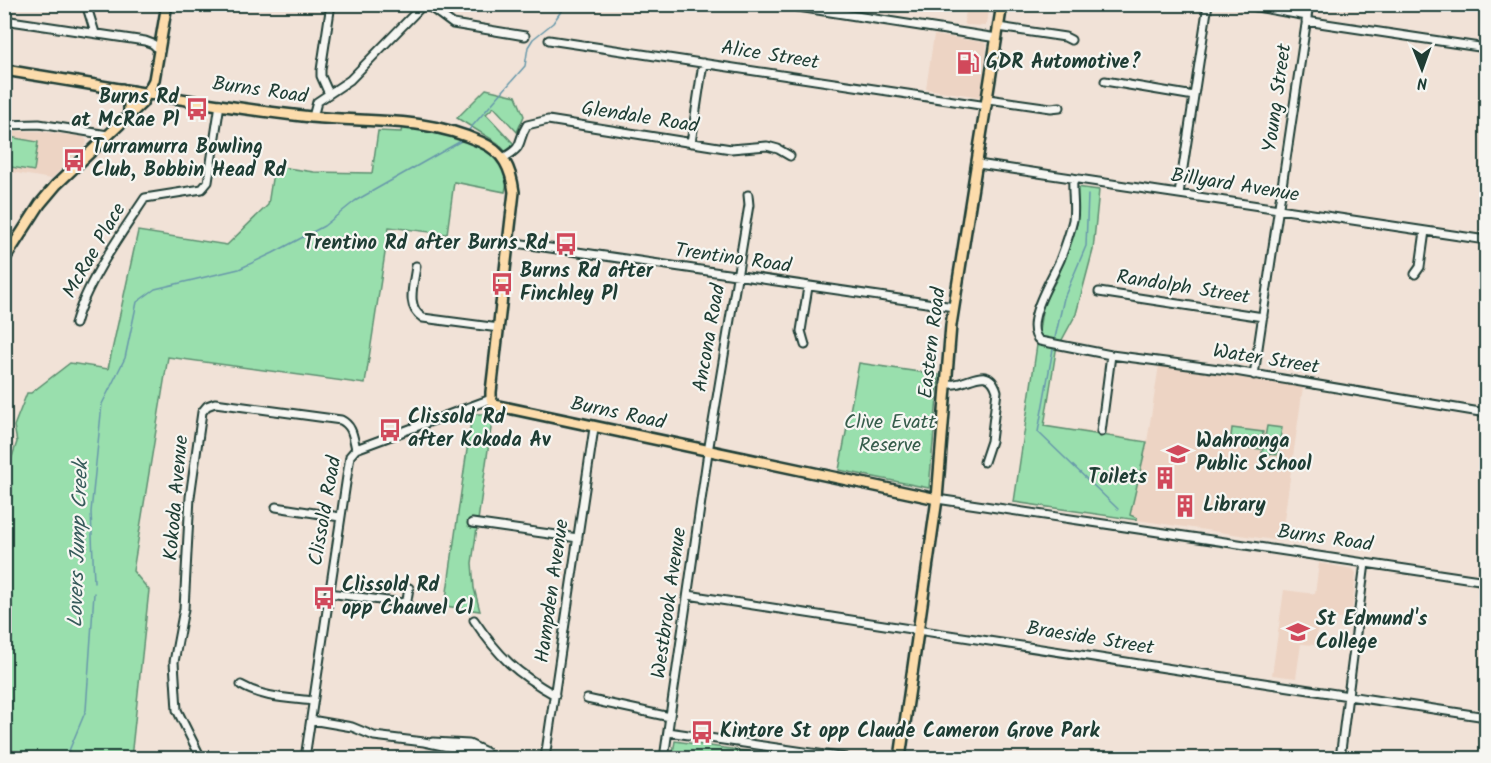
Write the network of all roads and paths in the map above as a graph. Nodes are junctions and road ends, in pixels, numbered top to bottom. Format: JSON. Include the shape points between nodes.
{"nodes":[{"id":1,"x":86,"y":4,"type":"edge"},
{"id":2,"x":167,"y":4,"type":"edge"},
{"id":3,"x":321,"y":4,"type":"edge"},
{"id":4,"x":425,"y":4,"type":"edge"},
{"id":5,"x":780,"y":4,"type":"edge"},
{"id":6,"x":1002,"y":4,"type":"edge"},
{"id":7,"x":1208,"y":4,"type":"edge"},
{"id":8,"x":1240,"y":4,"type":"edge"},
{"id":9,"x":1309,"y":4,"type":"edge"},
{"id":10,"x":331,"y":5,"type":"edge"},
{"id":11,"x":1307,"y":18,"type":"junction"},
{"id":12,"x":4,"y":20,"type":"edge"},
{"id":13,"x":998,"y":27,"type":"junction"},
{"id":14,"x":95,"y":33,"type":"junction"},
{"id":15,"x":162,"y":36,"type":"junction"},
{"id":16,"x":525,"y":36,"type":"dead end"},
{"id":17,"x":997,"y":38,"type":"junction"},
{"id":18,"x":549,"y":40,"type":"dead end"},
{"id":19,"x":1071,"y":40,"type":"dead end"},
{"id":20,"x":145,"y":41,"type":"junction"},
{"id":21,"x":1486,"y":48,"type":"edge"},
{"id":22,"x":160,"y":51,"type":"junction"},
{"id":23,"x":703,"y":63,"type":"junction"},
{"id":24,"x":4,"y":70,"type":"edge"},
{"id":25,"x":1105,"y":81,"type":"dead end"},
{"id":26,"x":122,"y":89,"type":"junction"},
{"id":27,"x":148,"y":93,"type":"junction"},
{"id":28,"x":329,"y":94,"type":"junction"},
{"id":29,"x":1194,"y":96,"type":"junction"},
{"id":30,"x":987,"y":103,"type":"junction"},
{"id":31,"x":220,"y":104,"type":"junction"},
{"id":32,"x":1060,"y":107,"type":"dead end"},
{"id":33,"x":129,"y":116,"type":"junction"},
{"id":34,"x":312,"y":117,"type":"junction"},
{"id":35,"x":4,"y":124,"type":"edge"},
{"id":36,"x":108,"y":135,"type":"junction"},
{"id":37,"x":691,"y":142,"type":"junction"},
{"id":38,"x":790,"y":156,"type":"dead end"},
{"id":39,"x":503,"y":158,"type":"junction"},
{"id":40,"x":978,"y":164,"type":"junction"},
{"id":41,"x":1073,"y":178,"type":"junction"},
{"id":42,"x":1179,"y":194,"type":"junction"},
{"id":43,"x":748,"y":195,"type":"dead end"},
{"id":44,"x":1279,"y":209,"type":"junction"},
{"id":45,"x":1425,"y":231,"type":"junction"},
{"id":46,"x":1486,"y":240,"type":"edge"},
{"id":47,"x":509,"y":242,"type":"junction"},
{"id":48,"x":8,"y":245,"type":"edge"},
{"id":49,"x":4,"y":260,"type":"edge"},
{"id":50,"x":416,"y":266,"type":"dead end"},
{"id":51,"x":1416,"y":274,"type":"dead end"},
{"id":52,"x":738,"y":276,"type":"junction"},
{"id":53,"x":808,"y":287,"type":"junction"},
{"id":54,"x":1099,"y":292,"type":"dead end"},
{"id":55,"x":954,"y":307,"type":"junction"},
{"id":56,"x":1263,"y":317,"type":"junction"},
{"id":57,"x":75,"y":324,"type":"dead end"},
{"id":58,"x":499,"y":328,"type":"junction"},
{"id":59,"x":805,"y":345,"type":"dead end"},
{"id":60,"x":1111,"y":355,"type":"junction"},
{"id":61,"x":946,"y":371,"type":"junction"},
{"id":62,"x":1254,"y":375,"type":"junction"},
{"id":63,"x":959,"y":382,"type":"junction"},
{"id":64,"x":945,"y":383,"type":"junction"},
{"id":65,"x":491,"y":399,"type":"junction"},
{"id":66,"x":1486,"y":413,"type":"edge"},
{"id":67,"x":594,"y":428,"type":"junction"},
{"id":68,"x":1101,"y":432,"type":"dead end"},
{"id":69,"x":356,"y":448,"type":"junction"},
{"id":70,"x":708,"y":452,"type":"junction"},
{"id":71,"x":984,"y":462,"type":"dead end"},
{"id":72,"x":937,"y":499,"type":"junction"},
{"id":73,"x":276,"y":507,"type":"dead end"},
{"id":74,"x":340,"y":517,"type":"junction"},
{"id":75,"x":472,"y":523,"type":"dead end"},
{"id":76,"x":578,"y":538,"type":"junction"},
{"id":77,"x":1365,"y":563,"type":"junction"},
{"id":78,"x":1486,"y":581,"type":"edge"},
{"id":79,"x":409,"y":588,"type":"dead end"},
{"id":80,"x":329,"y":593,"type":"junction"},
{"id":81,"x":688,"y":595,"type":"junction"},
{"id":82,"x":474,"y":620,"type":"dead end"},
{"id":83,"x":919,"y":630,"type":"junction"},
{"id":84,"x":241,"y":685,"type":"dead end"},
{"id":85,"x":555,"y":695,"type":"junction"},
{"id":86,"x":1348,"y":695,"type":"junction"},
{"id":87,"x":587,"y":699,"type":"dead end"},
{"id":88,"x":313,"y":701,"type":"junction"},
{"id":89,"x":670,"y":717,"type":"junction"},
{"id":90,"x":1486,"y":717,"type":"edge"},
{"id":91,"x":310,"y":720,"type":"junction"},
{"id":92,"x":668,"y":732,"type":"junction"},
{"id":93,"x":201,"y":759,"type":"edge"},
{"id":94,"x":305,"y":759,"type":"edge"},
{"id":95,"x":501,"y":759,"type":"edge"},
{"id":96,"x":545,"y":759,"type":"edge"},
{"id":97,"x":664,"y":759,"type":"edge"},
{"id":98,"x":846,"y":759,"type":"edge"},
{"id":99,"x":900,"y":759,"type":"edge"},
{"id":100,"x":1340,"y":759,"type":"edge"}],
"edges":[{"from":1,"to":14,"type":"street"},
{"from":2,"to":15,"type":"main road"},
{"from":3,"to":10,"type":"street"},
{"from":4,"to":16,"type":"street","via":[[453,24]]},
{"from":4,"to":28,"type":"street","via":[[350,80]]},
{"from":5,"to":17,"type":"street"},
{"from":6,"to":13,"type":"main road","name":"Eastern Road"},
{"from":7,"to":29,"type":"street"},
{"from":8,"to":11,"type":"street"},
{"from":9,"to":11,"type":"street","name":"Young Street"},
{"from":10,"to":28,"type":"street","via":[[321,70]]},
{"from":11,"to":21,"type":"street"},
{"from":11,"to":44,"type":"street","name":"Young Street"},
{"from":12,"to":14,"type":"street"},
{"from":13,"to":17,"type":"main road","name":"Eastern Road"},
{"from":13,"to":19,"type":"street"},
{"from":14,"to":20,"type":"street"},
{"from":15,"to":20,"type":"street"},
{"from":15,"to":22,"type":"main road"},
{"from":17,"to":30,"type":"main road","name":"Eastern Road"},
{"from":18,"to":23,"type":"street","name":"Alice Street"},
{"from":20,"to":22,"type":"street"},
{"from":22,"to":27,"type":"main road"},
{"from":23,"to":30,"type":"street","name":"Alice Street"},
{"from":23,"to":37,"type":"street"},
{"from":24,"to":26,"type":"main road","name":"Burns Road"},
{"from":25,"to":29,"type":"street"},
{"from":26,"to":27,"type":"main road","name":"Burns Road"},
{"from":26,"to":33,"type":"main road","via":[[129,102]]},
{"from":27,"to":31,"type":"main road","name":"Burns Road"},
{"from":27,"to":33,"type":"main road"},
{"from":28,"to":34,"type":"street","via":[[317,102]]},
{"from":29,"to":42,"type":"street"},
{"from":30,"to":32,"type":"street","name":"Alice Street"},
{"from":30,"to":40,"type":"main road","name":"Eastern Road"},
{"from":31,"to":34,"type":"main road","name":"Burns Road"},
{"from":31,"to":57,"type":"street","name":"McRae Place","via":[[206,186],[145,198],[89,288]]},
{"from":33,"to":36,"type":"main road"},
{"from":34,"to":39,"type":"main road","name":"Burns Road","via":[[423,124],[482,142]]},
{"from":35,"to":36,"type":"street","via":[[39,124]]},
{"from":36,"to":48,"type":"main road","via":[[48,195]]},
{"from":37,"to":38,"type":"street","name":"Glendale Road","via":[[734,149],[767,146]]},
{"from":37,"to":39,"type":"street","name":"Glendale Road","via":[[540,120],[526,125],[519,146]]},
{"from":39,"to":47,"type":"main road","via":[[514,192]]},
{"from":40,"to":41,"type":"street","name":"Billyard Avenue"},
{"from":40,"to":55,"type":"main road","name":"Eastern Road"},
{"from":41,"to":42,"type":"street","name":"Billyard Avenue"},
{"from":41,"to":60,"type":"street","name":"Water Street","via":[[1072,224],[1061,258],[1040,299],[1034,329],[1040,340]]},
{"from":42,"to":44,"type":"street","name":"Billyard Avenue"},
{"from":43,"to":52,"type":"street","name":"Ancona Road","via":[[750,205]]},
{"from":44,"to":45,"type":"street","name":"Billyard Avenue"},
{"from":44,"to":56,"type":"street","name":"Young Street"},
{"from":45,"to":46,"type":"street","name":"Billyard Avenue"},
{"from":45,"to":51,"type":"street"},
{"from":47,"to":52,"type":"street","name":"Trentino Road"},
{"from":47,"to":58,"type":"main road"},
{"from":48,"to":49,"type":"main road"},
{"from":50,"to":58,"type":"street","via":[[412,303],[423,318]]},
{"from":52,"to":53,"type":"street","name":"Trentino Road"},
{"from":52,"to":70,"type":"street","name":"Ancona Road"},
{"from":53,"to":55,"type":"street","name":"Trentino Road"},
{"from":53,"to":59,"type":"street","via":[[801,331]]},
{"from":54,"to":56,"type":"street","name":"Randolph Street"},
{"from":55,"to":61,"type":"main road","name":"Eastern Road"},
{"from":56,"to":62,"type":"street","name":"Young Street"},
{"from":58,"to":65,"type":"main road"},
{"from":60,"to":62,"type":"street","name":"Water Street"},
{"from":60,"to":68,"type":"street"},
{"from":61,"to":63,"type":"street"},
{"from":61,"to":64,"type":"main road","name":"Eastern Road"},
{"from":62,"to":66,"type":"street","name":"Water Street"},
{"from":63,"to":64,"type":"street"},
{"from":63,"to":71,"type":"street","via":[[981,376],[988,378],[997,391],[991,441]]},
{"from":64,"to":72,"type":"main road","name":"Eastern Road"},
{"from":65,"to":67,"type":"main road","name":"Burns Road","via":[[498,407]]},
{"from":65,"to":69,"type":"street","name":"Clissold Road"},
{"from":67,"to":70,"type":"main road","name":"Burns Road"},
{"from":67,"to":76,"type":"street","name":"Hampden Avenue"},
{"from":69,"to":74,"type":"street","name":"Clissold Road","via":[[348,461]]},
{"from":69,"to":93,"type":"street","name":"Kokoda Avenue","via":[[352,432],[342,420],[215,403],[202,412],[190,497],[184,609],[174,662],[177,710]]},
{"from":70,"to":72,"type":"main road","name":"Burns Road"},
{"from":70,"to":81,"type":"street","name":"Westbrook Avenue"},
{"from":72,"to":77,"type":"street","name":"Burns Road"},
{"from":72,"to":83,"type":"main road","name":"Eastern Road"},
{"from":73,"to":74,"type":"street"},
{"from":74,"to":80,"type":"street","name":"Clissold Road"},
{"from":75,"to":76,"type":"street"},
{"from":76,"to":85,"type":"street","name":"Hampden Avenue"},
{"from":77,"to":78,"type":"street","name":"Burns Road"},
{"from":77,"to":86,"type":"street"},
{"from":79,"to":80,"type":"street","via":[[407,600],[402,603]]},
{"from":80,"to":88,"type":"street","name":"Clissold Road"},
{"from":81,"to":83,"type":"street","name":"Braeside Street"},
{"from":81,"to":89,"type":"street","name":"Westbrook Avenue"},
{"from":82,"to":85,"type":"street","via":[[516,671]]},
{"from":83,"to":86,"type":"street","name":"Braeside Street"},
{"from":83,"to":99,"type":"main road","name":"Eastern Road"},
{"from":84,"to":88,"type":"street","via":[[270,696]]},
{"from":85,"to":96,"type":"street","name":"Hampden Avenue"},
{"from":86,"to":90,"type":"street","name":"Braeside Street"},
{"from":86,"to":100,"type":"street"},
{"from":87,"to":89,"type":"street"},
{"from":88,"to":91,"type":"street","name":"Clissold Road"},
{"from":89,"to":92,"type":"street","name":"Westbrook Avenue"},
{"from":91,"to":94,"type":"street","name":"Clissold Road"},
{"from":91,"to":95,"type":"street","via":[[352,727],[374,736],[469,744]]},
{"from":92,"to":97,"type":"street","name":"Westbrook Avenue"},
{"from":92,"to":98,"type":"street"}]}
